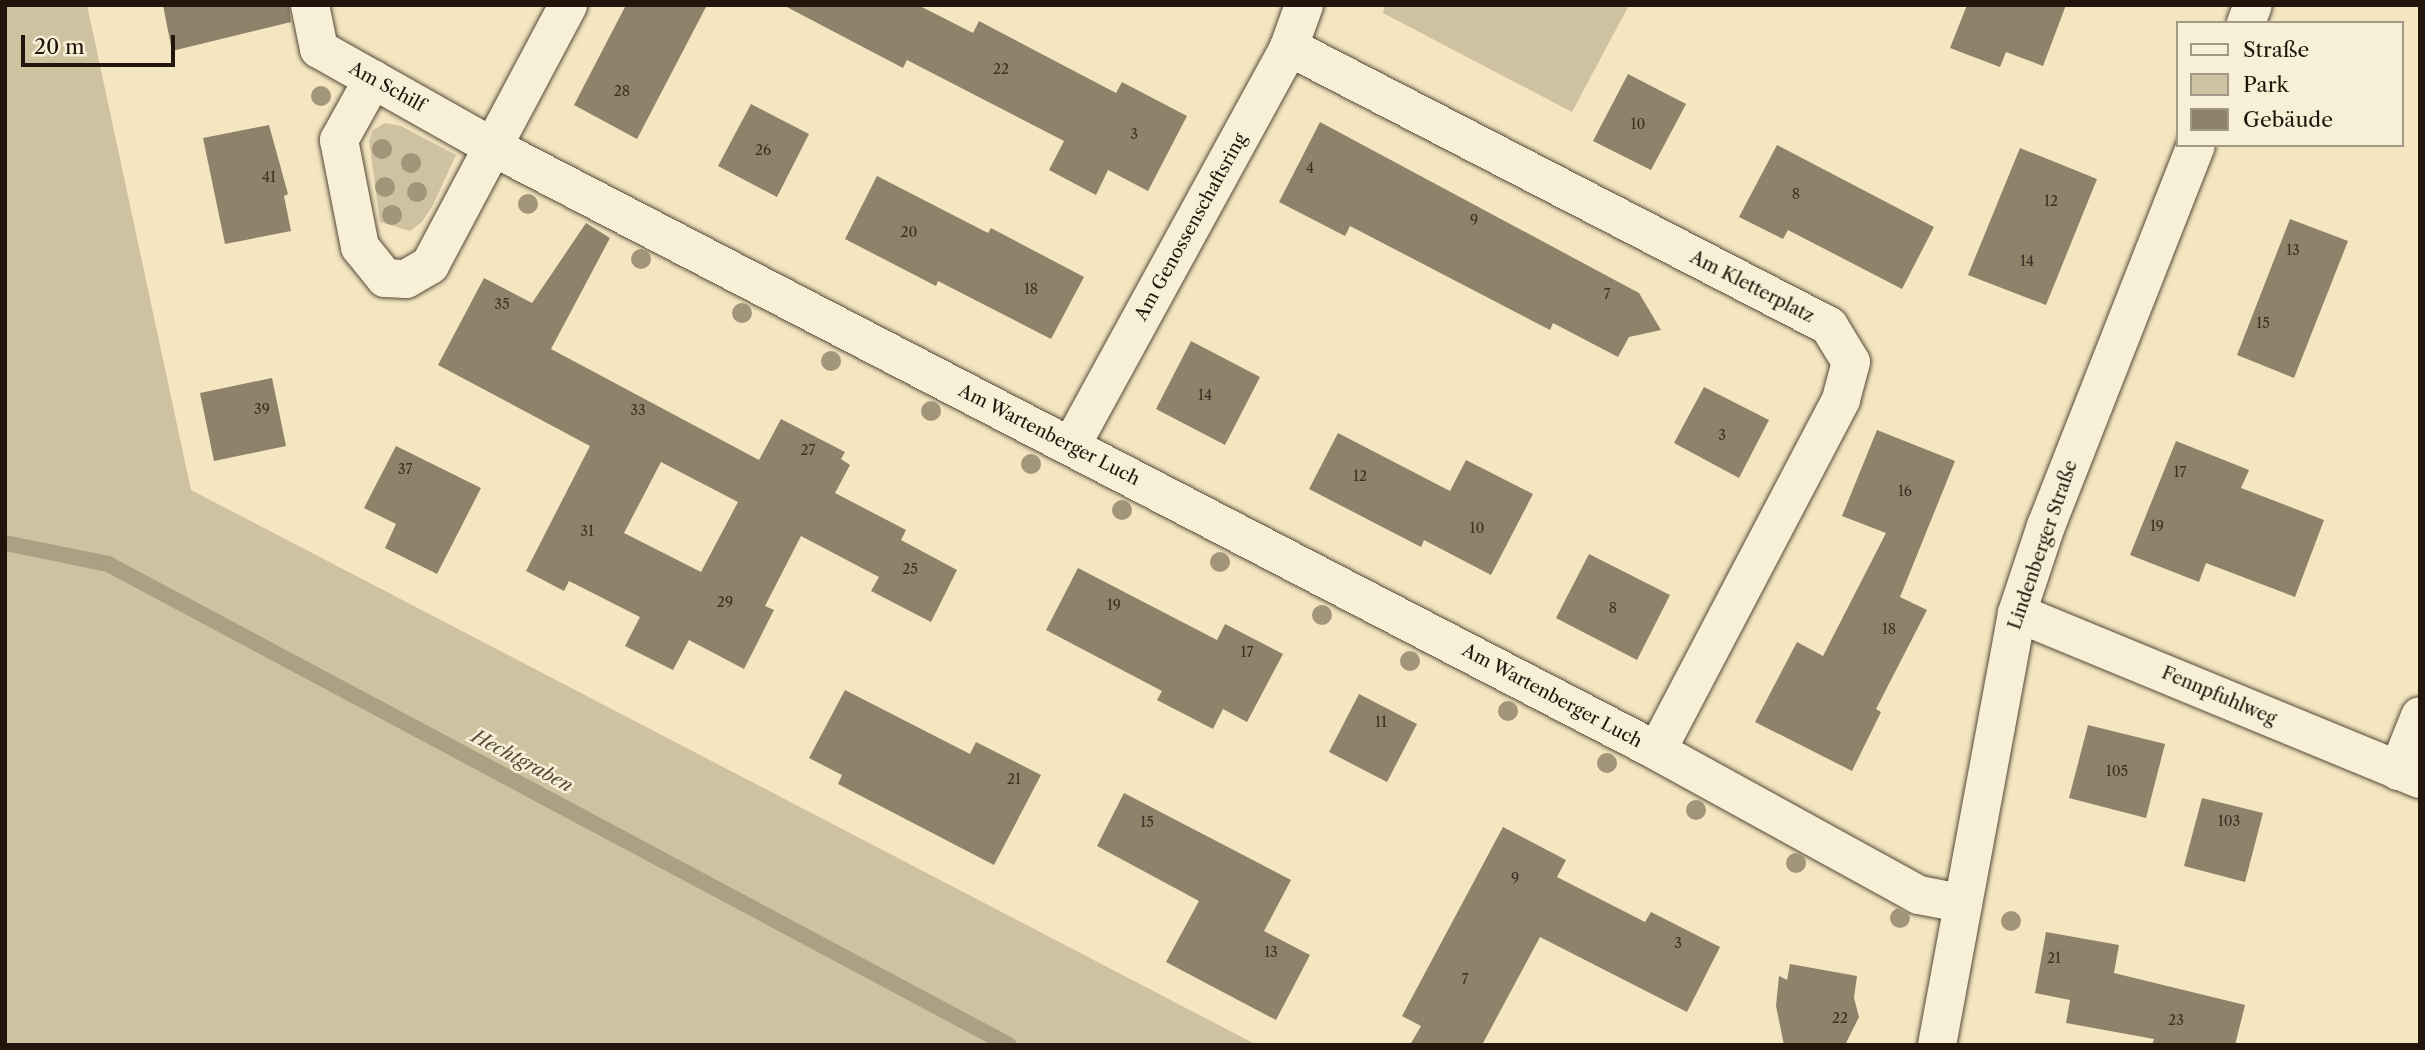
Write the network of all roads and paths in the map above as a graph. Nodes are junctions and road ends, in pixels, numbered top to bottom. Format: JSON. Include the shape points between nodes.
{"nodes":[{"id":1,"x":310,"y":5,"type":"edge"},
{"id":2,"x":568,"y":5,"type":"edge"},
{"id":3,"x":1304,"y":5,"type":"edge"},
{"id":4,"x":1289,"y":47,"type":"junction"},
{"id":5,"x":373,"y":79,"type":"junction"},
{"id":6,"x":493,"y":147,"type":"junction"},
{"id":7,"x":2195,"y":147,"type":"edge"},
{"id":8,"x":1071,"y":446,"type":"junction"},
{"id":9,"x":2017,"y":612,"type":"junction"},
{"id":10,"x":2420,"y":716,"type":"edge"},
{"id":11,"x":1657,"y":751,"type":"junction"},
{"id":12,"x":2409,"y":775,"type":"edge"},
{"id":13,"x":1961,"y":903,"type":"junction"},
{"id":14,"x":1937,"y":1045,"type":"edge"}],
"edges":[{"from":1,"to":5,"type":"street","name":"Am Schilf","via":[[319,49]]},
{"from":2,"to":6,"type":"street"},
{"from":3,"to":4,"type":"street","name":"Am Genossenschaftsring"},
{"from":4,"to":8,"type":"street","name":"Am Genossenschaftsring"},
{"from":4,"to":11,"type":"street","name":"Am Kletterplatz","via":[[1829,326],[1851,362],[1841,400]]},
{"from":5,"to":6,"type":"street","name":"Am Schilf"},
{"from":5,"to":6,"type":"street","via":[[339,140],[360,247],[385,278],[407,279],[430,265]]},
{"from":6,"to":8,"type":"street","name":"Am Wartenberger Luch"},
{"from":7,"to":9,"type":"street","name":"Lindenberger Straße","via":[[2046,526]]},
{"from":8,"to":11,"type":"street","name":"Am Wartenberger Luch"},
{"from":9,"to":12,"type":"street","name":"Fennpfuhlweg"},
{"from":9,"to":13,"type":"street","name":"Lindenberger Straße"},
{"from":10,"to":12,"type":"street"},
{"from":11,"to":13,"type":"street","name":"Am Wartenberger Luch","via":[[1919,895]]},
{"from":13,"to":14,"type":"street","name":"Lindenberger Straße"}]}
